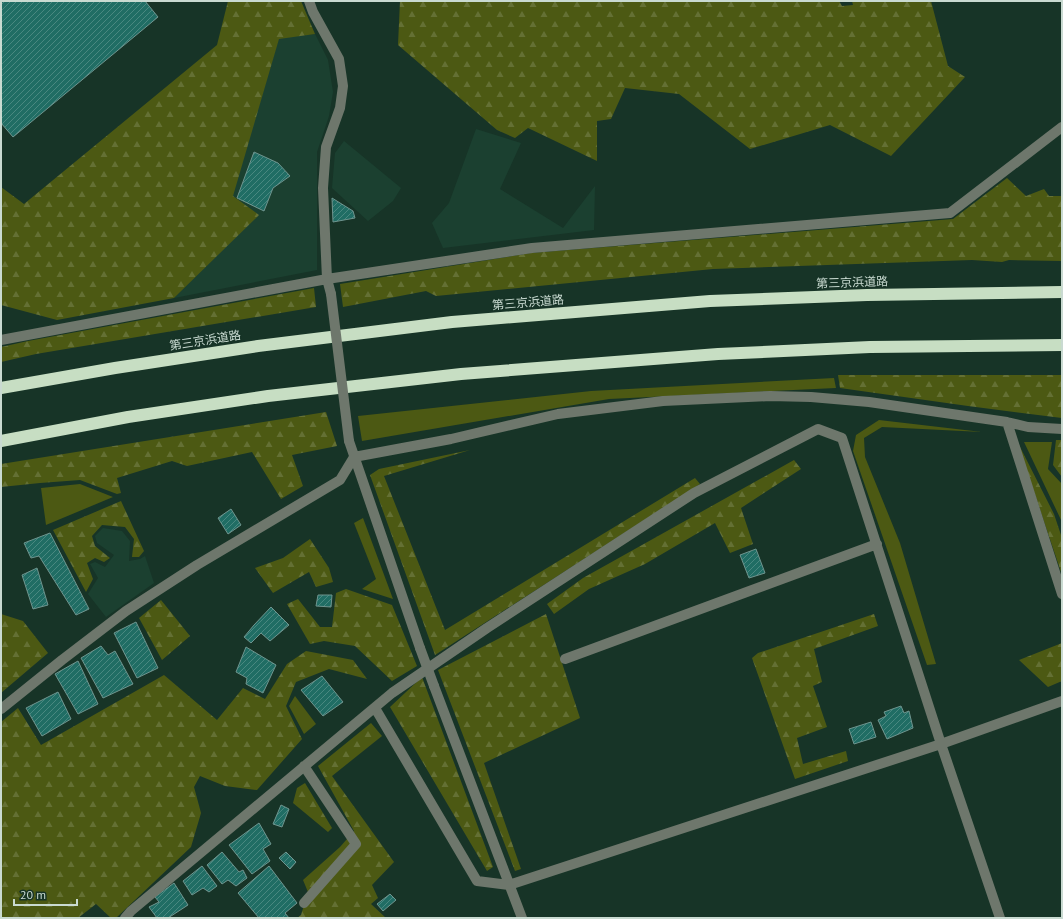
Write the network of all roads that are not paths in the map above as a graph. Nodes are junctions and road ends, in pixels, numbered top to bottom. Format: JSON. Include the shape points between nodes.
{"nodes":[{"id":1,"x":308,"y":1,"type":"edge"},
{"id":2,"x":1062,"y":127,"type":"edge"},
{"id":3,"x":327,"y":279,"type":"junction"},
{"id":4,"x":1062,"y":292,"type":"edge"},
{"id":5,"x":1,"y":340,"type":"edge"},
{"id":6,"x":1062,"y":345,"type":"edge"},
{"id":7,"x":1,"y":388,"type":"edge"},
{"id":8,"x":1007,"y":422,"type":"junction"},
{"id":9,"x":1062,"y":429,"type":"edge"},
{"id":10,"x":1,"y":441,"type":"edge"},
{"id":11,"x":354,"y":456,"type":"junction"},
{"id":12,"x":877,"y":544,"type":"junction"},
{"id":13,"x":1062,"y":594,"type":"edge"},
{"id":14,"x":564,"y":658,"type":"dead end"},
{"id":15,"x":1062,"y":701,"type":"edge"},
{"id":16,"x":375,"y":708,"type":"junction"},
{"id":17,"x":1,"y":709,"type":"edge"},
{"id":18,"x":941,"y":744,"type":"junction"},
{"id":19,"x":304,"y":766,"type":"junction"},
{"id":20,"x":509,"y":885,"type":"junction"},
{"id":21,"x":304,"y":903,"type":"dead end"},
{"id":22,"x":125,"y":918,"type":"edge"},
{"id":23,"x":522,"y":918,"type":"edge"},
{"id":24,"x":1000,"y":918,"type":"edge"}],
"edges":[{"from":1,"to":3,"type":"street","via":[[338,59],[342,86],[340,108],[326,147],[323,188]]},
{"from":2,"to":3,"type":"street","via":[[950,213],[532,248]]},
{"from":3,"to":5,"type":"street"},
{"from":3,"to":11,"type":"street","bridge":true,"via":[[349,441]]},
{"from":4,"to":7,"type":"highway","name":"第三京浜道路","via":[[710,301],[452,322],[251,347]]},
{"from":6,"to":10,"type":"highway","via":[[870,347],[718,354],[461,374],[260,397],[128,417]]},
{"from":8,"to":9,"type":"street","via":[[1028,427]]},
{"from":8,"to":11,"type":"street","via":[[869,402],[811,397],[770,396],[663,401],[558,414],[452,439]]},
{"from":8,"to":13,"type":"street"},
{"from":11,"to":17,"type":"street","via":[[340,480],[197,565],[126,611]]},
{"from":11,"to":20,"type":"street","bridge":true,"via":[[420,648]]},
{"from":12,"to":14,"type":"street"},
{"from":12,"to":16,"type":"street","via":[[842,438],[818,429],[694,493],[487,628],[392,693]]},
{"from":12,"to":18,"type":"street"},
{"from":15,"to":18,"type":"street"},
{"from":16,"to":19,"type":"street"},
{"from":16,"to":20,"type":"street","via":[[477,881]]},
{"from":18,"to":20,"type":"street"},
{"from":18,"to":24,"type":"street"},
{"from":19,"to":21,"type":"street","via":[[356,844]]},
{"from":19,"to":22,"type":"street"},
{"from":20,"to":23,"type":"street"}]}
